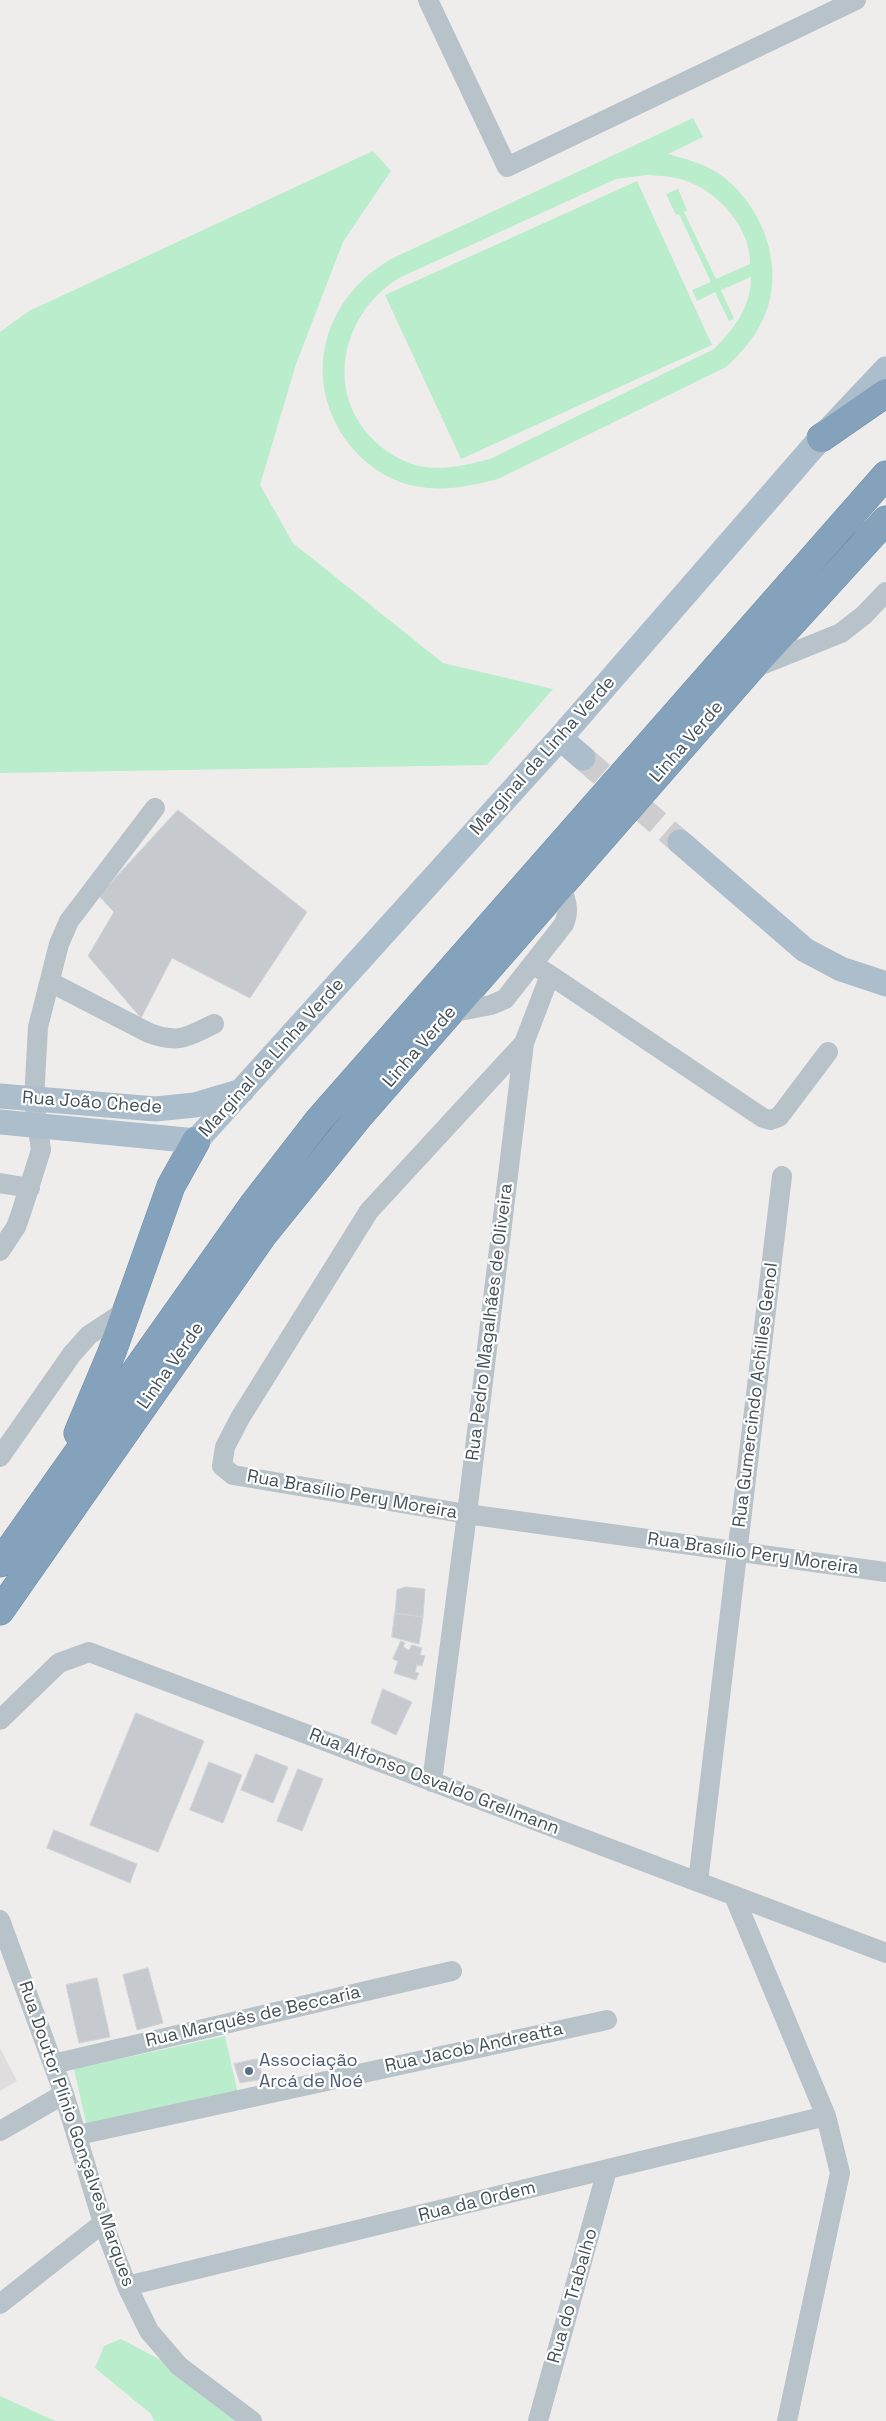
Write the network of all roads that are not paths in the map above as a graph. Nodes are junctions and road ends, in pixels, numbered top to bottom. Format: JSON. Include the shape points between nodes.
{"nodes":[{"id":1,"x":428,"y":0,"type":"edge"},
{"id":2,"x":856,"y":0,"type":"edge"},
{"id":3,"x":886,"y":369,"type":"edge"},
{"id":4,"x":886,"y":393,"type":"edge"},
{"id":5,"x":821,"y":438,"type":"junction"},
{"id":6,"x":886,"y":475,"type":"edge"},
{"id":7,"x":886,"y":520,"type":"edge"},
{"id":8,"x":886,"y":592,"type":"edge"},
{"id":9,"x":750,"y":670,"type":"junction"},
{"id":10,"x":560,"y":738,"type":"junction"},
{"id":11,"x":583,"y":758,"type":"tunnel mouth"},
{"id":12,"x":155,"y":808,"type":"dead end"},
{"id":13,"x":680,"y":842,"type":"tunnel mouth"},
{"id":14,"x":561,"y":886,"type":"junction"},
{"id":15,"x":542,"y":970,"type":"junction"},
{"id":16,"x":50,"y":982,"type":"junction"},
{"id":17,"x":886,"y":984,"type":"edge"},
{"id":18,"x":449,"y":1013,"type":"junction"},
{"id":19,"x":214,"y":1024,"type":"dead end"},
{"id":20,"x":524,"y":1043,"type":"junction"},
{"id":21,"x":828,"y":1052,"type":"dead end"},
{"id":22,"x":242,"y":1091,"type":"junction"},
{"id":23,"x":0,"y":1096,"type":"edge"},
{"id":24,"x":34,"y":1100,"type":"junction"},
{"id":25,"x":0,"y":1122,"type":"edge"},
{"id":26,"x":36,"y":1126,"type":"junction"},
{"id":27,"x":196,"y":1141,"type":"junction"},
{"id":28,"x":782,"y":1176,"type":"dead end"},
{"id":29,"x":0,"y":1183,"type":"edge"},
{"id":30,"x":30,"y":1188,"type":"junction"},
{"id":31,"x":0,"y":1251,"type":"edge"},
{"id":32,"x":127,"y":1310,"type":"junction"},
{"id":33,"x":0,"y":1458,"type":"edge"},
{"id":34,"x":58,"y":1480,"type":"junction"},
{"id":35,"x":467,"y":1514,"type":"junction"},
{"id":36,"x":737,"y":1552,"type":"junction"},
{"id":37,"x":0,"y":1562,"type":"edge"},
{"id":38,"x":886,"y":1572,"type":"edge"},
{"id":39,"x":0,"y":1611,"type":"edge"},
{"id":40,"x":0,"y":1720,"type":"edge"},
{"id":41,"x":432,"y":1782,"type":"junction"},
{"id":42,"x":698,"y":1882,"type":"junction"},
{"id":43,"x":734,"y":1896,"type":"junction"},
{"id":44,"x":0,"y":1920,"type":"edge"},
{"id":45,"x":886,"y":1953,"type":"edge"},
{"id":46,"x":452,"y":1971,"type":"dead end"},
{"id":47,"x":607,"y":2020,"type":"dead end"},
{"id":48,"x":53,"y":2064,"type":"junction"},
{"id":49,"x":64,"y":2094,"type":"junction"},
{"id":50,"x":826,"y":2116,"type":"junction"},
{"id":51,"x":0,"y":2131,"type":"edge"},
{"id":52,"x":78,"y":2135,"type":"junction"},
{"id":53,"x":607,"y":2170,"type":"junction"},
{"id":54,"x":103,"y":2223,"type":"junction"},
{"id":55,"x":127,"y":2286,"type":"junction"},
{"id":56,"x":0,"y":2304,"type":"edge"},
{"id":57,"x":252,"y":2421,"type":"edge"},
{"id":58,"x":538,"y":2421,"type":"edge"},
{"id":59,"x":787,"y":2421,"type":"edge"}],
"edges":[{"from":1,"to":2,"type":"street","via":[[507,167]]},
{"from":3,"to":5,"type":"main road","name":"Marginal da Linha Verde"},
{"from":4,"to":5,"type":"highway"},
{"from":5,"to":10,"type":"main road","name":"Marginal da Linha Verde"},
{"from":6,"to":34,"type":"highway","name":"Linha Verde","via":[[318,1120],[253,1205]]},
{"from":7,"to":9,"type":"highway","name":"Linha Verde"},
{"from":8,"to":9,"type":"street","via":[[841,633]]},
{"from":9,"to":14,"type":"highway","name":"Linha Verde"},
{"from":10,"to":11,"type":"main road"},
{"from":10,"to":22,"type":"main road","name":"Marginal da Linha Verde"},
{"from":12,"to":16,"type":"street","via":[[69,921],[59,944]]},
{"from":13,"to":17,"type":"main road","via":[[805,950],[841,969]]},
{"from":14,"to":15,"type":"street","name":"Rua Pedro Magalhães de Oliveira","via":[[568,915]]},
{"from":14,"to":18,"type":"highway","name":"Linha Verde"},
{"from":15,"to":18,"type":"street","via":[[506,999]]},
{"from":15,"to":20,"type":"street","name":"Rua Pedro Magalhães de Oliveira"},
{"from":15,"to":21,"type":"street","via":[[763,1118],[778,1117]]},
{"from":16,"to":19,"type":"street","via":[[163,1038],[180,1040]]},
{"from":16,"to":24,"type":"street","via":[[38,1027]]},
{"from":18,"to":39,"type":"highway","name":"Linha Verde","via":[[360,1115],[263,1235]]},
{"from":20,"to":35,"type":"street","name":"Rua Pedro Magalhães de Oliveira"},
{"from":20,"to":35,"type":"street","name":"Rua Brasílio Pery Moreira","via":[[369,1211],[240,1418],[225,1447],[222,1466],[233,1475]]},
{"from":22,"to":24,"type":"main road","name":"Rua João Chede","via":[[173,1108],[136,1109]]},
{"from":22,"to":27,"type":"main road","name":"Marginal da Linha Verde"},
{"from":23,"to":24,"type":"main road","name":"Rua João Chede"},
{"from":24,"to":26,"type":"street"},
{"from":25,"to":26,"type":"main road","name":"Rua João Chede"},
{"from":26,"to":27,"type":"main road","name":"Rua João Chede"},
{"from":26,"to":30,"type":"street","via":[[41,1150]]},
{"from":27,"to":32,"type":"highway","via":[[171,1186]]},
{"from":28,"to":36,"type":"street","name":"Rua Gumercindo Achilles Genol"},
{"from":29,"to":30,"type":"street"},
{"from":30,"to":31,"type":"street","via":[[16,1227]]},
{"from":32,"to":33,"type":"street","via":[[88,1335]]},
{"from":32,"to":34,"type":"highway"},
{"from":34,"to":37,"type":"highway","name":"Linha Verde"},
{"from":35,"to":36,"type":"street","name":"Rua Brasílio Pery Moreira"},
{"from":35,"to":41,"type":"street","name":"Rua Pedro Magalhães de Oliveira"},
{"from":36,"to":38,"type":"street","name":"Rua Brasílio Pery Moreira"},
{"from":36,"to":42,"type":"street","name":"Rua Gumercindo Achilles Genol"},
{"from":40,"to":41,"type":"street","name":"Rua Alfonso Osvaldo Grellmann","via":[[60,1663],[90,1652]]},
{"from":41,"to":42,"type":"street","name":"Rua Alfonso Osvaldo Grellmann"},
{"from":42,"to":43,"type":"street","name":"Rua Alfonso Osvaldo Grellmann"},
{"from":43,"to":45,"type":"street","name":"Rua Alfonso Osvaldo Grellmann"},
{"from":43,"to":50,"type":"street"},
{"from":44,"to":48,"type":"street","name":"Rua Doutor Plínio Gonçalves Marques"},
{"from":46,"to":48,"type":"street","name":"Rua Marquês de Beccaria"},
{"from":47,"to":52,"type":"street","name":"Rua Jacob Andreatta"},
{"from":48,"to":49,"type":"street","name":"Rua Doutor Plínio Gonçalves Marques"},
{"from":49,"to":51,"type":"street"},
{"from":49,"to":52,"type":"street","name":"Rua Doutor Plínio Gonçalves Marques"},
{"from":50,"to":53,"type":"street","name":"Rua da Ordem"},
{"from":50,"to":59,"type":"street","via":[[840,2173]]},
{"from":52,"to":54,"type":"street","name":"Rua Doutor Plínio Gonçalves Marques"},
{"from":53,"to":55,"type":"street","name":"Rua da Ordem"},
{"from":53,"to":58,"type":"street","name":"Rua do Trabalho"},
{"from":54,"to":55,"type":"street","name":"Rua Doutor Plínio Gonçalves Marques"},
{"from":54,"to":56,"type":"street"},
{"from":55,"to":57,"type":"street","name":"Rua Doutor Plínio Gonçalves Marques","via":[[149,2331],[179,2366]]}]}
